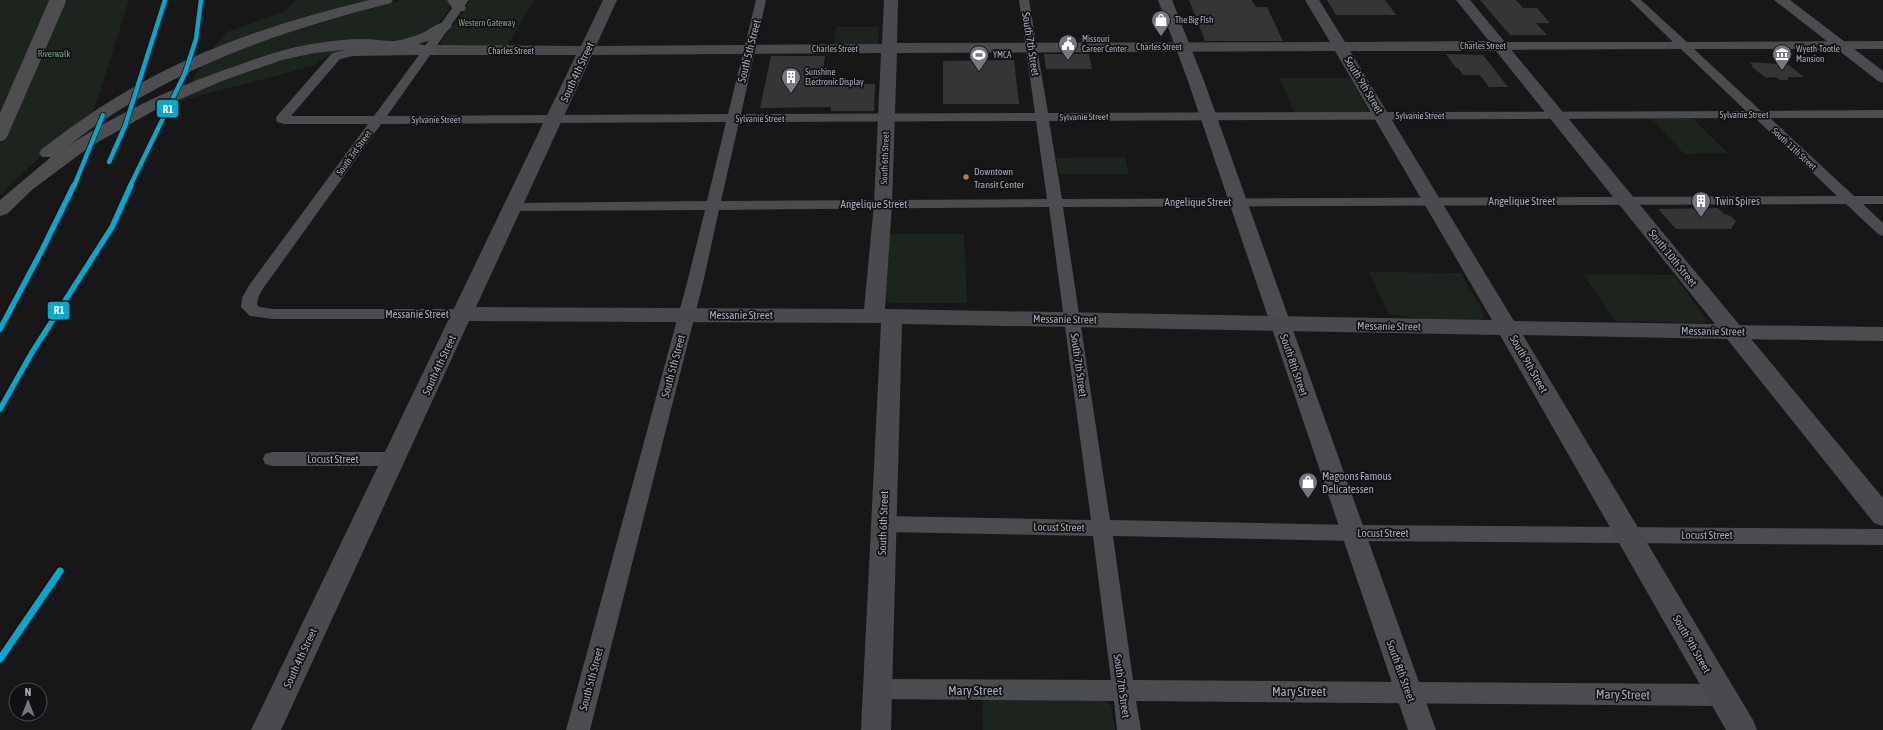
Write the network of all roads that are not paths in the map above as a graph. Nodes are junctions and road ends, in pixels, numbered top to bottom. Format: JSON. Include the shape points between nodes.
{"nodes":[{"id":1,"x":58,"y":0,"type":"edge"},
{"id":2,"x":386,"y":0,"type":"edge"},
{"id":3,"x":610,"y":0,"type":"edge"},
{"id":4,"x":762,"y":0,"type":"edge"},
{"id":5,"x":891,"y":0,"type":"edge"},
{"id":6,"x":1024,"y":0,"type":"edge"},
{"id":7,"x":1165,"y":0,"type":"edge"},
{"id":8,"x":1312,"y":0,"type":"edge"},
{"id":9,"x":1463,"y":0,"type":"edge"},
{"id":10,"x":1635,"y":0,"type":"edge"},
{"id":11,"x":1781,"y":0,"type":"edge"},
{"id":12,"x":459,"y":3,"type":"edge"},
{"id":13,"x":445,"y":26,"type":"junction"},
{"id":14,"x":398,"y":44,"type":"junction"},
{"id":15,"x":1840,"y":45,"type":"junction"},
{"id":16,"x":1883,"y":45,"type":"edge"},
{"id":17,"x":1340,"y":46,"type":"junction"},
{"id":18,"x":1500,"y":46,"type":"junction"},
{"id":19,"x":1032,"y":47,"type":"junction"},
{"id":20,"x":1183,"y":47,"type":"junction"},
{"id":21,"x":1684,"y":47,"type":"junction"},
{"id":22,"x":889,"y":48,"type":"junction"},
{"id":23,"x":345,"y":49,"type":"junction"},
{"id":24,"x":749,"y":49,"type":"junction"},
{"id":25,"x":428,"y":50,"type":"junction"},
{"id":26,"x":586,"y":51,"type":"junction"},
{"id":27,"x":1883,"y":78,"type":"edge"},
{"id":28,"x":1883,"y":114,"type":"edge"},
{"id":29,"x":1758,"y":115,"type":"junction"},
{"id":30,"x":1208,"y":116,"type":"junction"},
{"id":31,"x":1382,"y":116,"type":"junction"},
{"id":32,"x":1557,"y":116,"type":"junction"},
{"id":33,"x":1042,"y":117,"type":"junction"},
{"id":34,"x":886,"y":118,"type":"junction"},
{"id":35,"x":6,"y":119,"type":"dead end"},
{"id":36,"x":377,"y":120,"type":"junction"},
{"id":37,"x":554,"y":120,"type":"junction"},
{"id":38,"x":732,"y":120,"type":"junction"},
{"id":39,"x":1626,"y":200,"type":"junction"},
{"id":40,"x":1849,"y":200,"type":"junction"},
{"id":41,"x":1883,"y":200,"type":"edge"},
{"id":42,"x":0,"y":201,"type":"edge"},
{"id":43,"x":1433,"y":201,"type":"junction"},
{"id":44,"x":1237,"y":202,"type":"junction"},
{"id":45,"x":1055,"y":203,"type":"junction"},
{"id":46,"x":883,"y":204,"type":"junction"},
{"id":47,"x":713,"y":205,"type":"junction"},
{"id":48,"x":513,"y":207,"type":"junction"},
{"id":49,"x":0,"y":210,"type":"edge"},
{"id":50,"x":1883,"y":231,"type":"edge"},
{"id":51,"x":249,"y":307,"type":"joint"},
{"id":52,"x":463,"y":314,"type":"junction"},
{"id":53,"x":686,"y":315,"type":"junction"},
{"id":54,"x":883,"y":316,"type":"junction"},
{"id":55,"x":1073,"y":319,"type":"junction"},
{"id":56,"x":1279,"y":324,"type":"junction"},
{"id":57,"x":1508,"y":328,"type":"junction"},
{"id":58,"x":1733,"y":332,"type":"junction"},
{"id":59,"x":1883,"y":334,"type":"edge"},
{"id":60,"x":272,"y":459,"type":"dead end"},
{"id":61,"x":395,"y":459,"type":"junction"},
{"id":62,"x":1883,"y":516,"type":"edge"},
{"id":63,"x":883,"y":524,"type":"junction"},
{"id":64,"x":1101,"y":528,"type":"junction"},
{"id":65,"x":1352,"y":533,"type":"junction"},
{"id":66,"x":1628,"y":535,"type":"junction"},
{"id":67,"x":1883,"y":536,"type":"edge"},
{"id":68,"x":877,"y":689,"type":"junction"},
{"id":69,"x":1123,"y":691,"type":"junction"},
{"id":70,"x":1408,"y":692,"type":"junction"},
{"id":71,"x":1721,"y":695,"type":"junction"},
{"id":72,"x":266,"y":730,"type":"edge"},
{"id":73,"x":578,"y":730,"type":"edge"},
{"id":74,"x":876,"y":730,"type":"edge"},
{"id":75,"x":1129,"y":730,"type":"edge"},
{"id":76,"x":1422,"y":730,"type":"edge"},
{"id":77,"x":1742,"y":730,"type":"edge"}],
"edges":[{"from":1,"to":35,"type":"highway","bridge":true},
{"from":2,"to":42,"type":"highway","via":[[319,17],[218,53],[151,85],[72,133],[25,174]]},
{"from":3,"to":26,"type":"main road","name":"South 4th Street"},
{"from":4,"to":24,"type":"street","name":"South 5th Street"},
{"from":5,"to":22,"type":"main road","name":"South 6th Street"},
{"from":6,"to":19,"type":"street","name":"South 7th Street"},
{"from":7,"to":20,"type":"street","name":"South 8th Street"},
{"from":8,"to":17,"type":"main road","name":"South 9th Street"},
{"from":9,"to":18,"type":"main road","name":"South 10th Street"},
{"from":10,"to":21,"type":"street","name":"South 11th Street"},
{"from":11,"to":15,"type":"street"},
{"from":12,"to":13,"type":"street","name":"South 3rd Street"},
{"from":13,"to":14,"type":"highway","via":[[426,37]]},
{"from":13,"to":25,"type":"street","name":"South 3rd Street"},
{"from":14,"to":23,"type":"highway"},
{"from":14,"to":25,"type":"highway"},
{"from":15,"to":16,"type":"street","name":"Charles Street"},
{"from":15,"to":21,"type":"street","name":"Charles Street"},
{"from":15,"to":27,"type":"street"},
{"from":17,"to":18,"type":"main road","name":"Charles Street"},
{"from":17,"to":20,"type":"main road","name":"Charles Street"},
{"from":17,"to":31,"type":"main road","name":"South 9th Street"},
{"from":18,"to":21,"type":"street","name":"Charles Street"},
{"from":18,"to":32,"type":"main road","name":"South 10th Street"},
{"from":19,"to":20,"type":"main road","name":"Charles Street"},
{"from":19,"to":22,"type":"main road","name":"Charles Street"},
{"from":19,"to":33,"type":"street","name":"South 7th Street"},
{"from":20,"to":30,"type":"street","name":"South 8th Street"},
{"from":21,"to":29,"type":"street","name":"South 11th Street"},
{"from":22,"to":24,"type":"main road","name":"Charles Street"},
{"from":22,"to":34,"type":"main road","name":"South 6th Street"},
{"from":23,"to":25,"type":"street","name":"Charles Street","via":[[353,52]]},
{"from":23,"to":36,"type":"street","name":"Sylvanie Street","via":[[332,60],[282,118]]},
{"from":23,"to":49,"type":"highway","via":[[321,47],[269,59],[164,99],[116,124],[59,160]]},
{"from":24,"to":26,"type":"main road","name":"Charles Street"},
{"from":24,"to":38,"type":"street","name":"South 5th Street"},
{"from":25,"to":26,"type":"main road","name":"Charles Street"},
{"from":25,"to":36,"type":"street","name":"South 3rd Street"},
{"from":26,"to":37,"type":"main road","name":"South 4th Street"},
{"from":28,"to":29,"type":"street","name":"Sylvanie Street"},
{"from":29,"to":32,"type":"street","name":"Sylvanie Street"},
{"from":29,"to":40,"type":"street","name":"South 11th Street"},
{"from":30,"to":31,"type":"street","name":"Sylvanie Street"},
{"from":30,"to":33,"type":"street","name":"Sylvanie Street"},
{"from":30,"to":44,"type":"street","name":"South 8th Street"},
{"from":31,"to":32,"type":"street","name":"Sylvanie Street"},
{"from":31,"to":43,"type":"main road","name":"South 9th Street"},
{"from":32,"to":39,"type":"main road","name":"South 10th Street"},
{"from":33,"to":34,"type":"street","name":"Sylvanie Street"},
{"from":33,"to":45,"type":"street","name":"South 7th Street"},
{"from":34,"to":38,"type":"street","name":"Sylvanie Street"},
{"from":34,"to":46,"type":"main road","name":"South 6th Street"},
{"from":36,"to":37,"type":"street","name":"Sylvanie Street"},
{"from":36,"to":51,"type":"street","name":"South 3rd Street","via":[[256,288],[248,303]]},
{"from":37,"to":38,"type":"street","name":"Sylvanie Street"},
{"from":37,"to":48,"type":"main road","name":"South 4th Street"},
{"from":38,"to":47,"type":"street","name":"South 5th Street"},
{"from":39,"to":40,"type":"street","name":"Angelique Street"},
{"from":39,"to":43,"type":"street","name":"Angelique Street"},
{"from":39,"to":58,"type":"main road","name":"South 10th Street"},
{"from":40,"to":41,"type":"street","name":"Angelique Street"},
{"from":40,"to":50,"type":"street","name":"South 11th Street"},
{"from":43,"to":44,"type":"street","name":"Angelique Street"},
{"from":43,"to":57,"type":"main road","name":"South 9th Street"},
{"from":44,"to":45,"type":"street","name":"Angelique Street"},
{"from":44,"to":56,"type":"street","name":"South 8th Street"},
{"from":45,"to":46,"type":"street","name":"Angelique Street"},
{"from":45,"to":55,"type":"street","name":"South 7th Street"},
{"from":46,"to":47,"type":"street","name":"Angelique Street"},
{"from":46,"to":54,"type":"main road","name":"South 6th Street"},
{"from":47,"to":48,"type":"street","name":"Angelique Street"},
{"from":47,"to":53,"type":"street","name":"South 5th Street"},
{"from":48,"to":52,"type":"main road","name":"South 4th Street"},
{"from":51,"to":52,"type":"street","name":"Messanie Street","via":[[256,312],[273,314]]},
{"from":52,"to":53,"type":"main road","name":"Messanie Street"},
{"from":52,"to":61,"type":"main road","name":"South 4th Street"},
{"from":53,"to":54,"type":"main road","name":"Messanie Street"},
{"from":53,"to":73,"type":"street","name":"South 5th Street"},
{"from":54,"to":55,"type":"main road","name":"Messanie Street"},
{"from":54,"to":63,"type":"main road","name":"South 6th Street"},
{"from":55,"to":56,"type":"main road","name":"Messanie Street"},
{"from":55,"to":64,"type":"street","name":"South 7th Street"},
{"from":56,"to":57,"type":"main road","name":"Messanie Street"},
{"from":56,"to":65,"type":"street","name":"South 8th Street"},
{"from":57,"to":58,"type":"main road","name":"Messanie Street"},
{"from":57,"to":66,"type":"main road","name":"South 9th Street"},
{"from":58,"to":59,"type":"street","name":"Messanie Street"},
{"from":58,"to":62,"type":"main road","name":"South 10th Street"},
{"from":60,"to":61,"type":"street","name":"Locust Street"},
{"from":61,"to":72,"type":"main road","name":"South 4th Street"},
{"from":63,"to":64,"type":"street","name":"Locust Street"},
{"from":63,"to":68,"type":"main road","name":"South 6th Street"},
{"from":64,"to":65,"type":"street","name":"Locust Street"},
{"from":64,"to":69,"type":"street","name":"South 7th Street"},
{"from":65,"to":66,"type":"street","name":"Locust Street"},
{"from":65,"to":70,"type":"street","name":"South 8th Street"},
{"from":66,"to":67,"type":"street","name":"Locust Street"},
{"from":66,"to":71,"type":"main road","name":"South 9th Street"},
{"from":68,"to":69,"type":"street","name":"Mary Street"},
{"from":68,"to":74,"type":"main road","name":"South 6th Street"},
{"from":69,"to":70,"type":"street","name":"Mary Street"},
{"from":69,"to":75,"type":"street","name":"South 7th Street"},
{"from":70,"to":71,"type":"street","name":"Mary Street"},
{"from":70,"to":76,"type":"street","name":"South 8th Street"},
{"from":71,"to":77,"type":"main road","name":"South 9th Street"}]}
